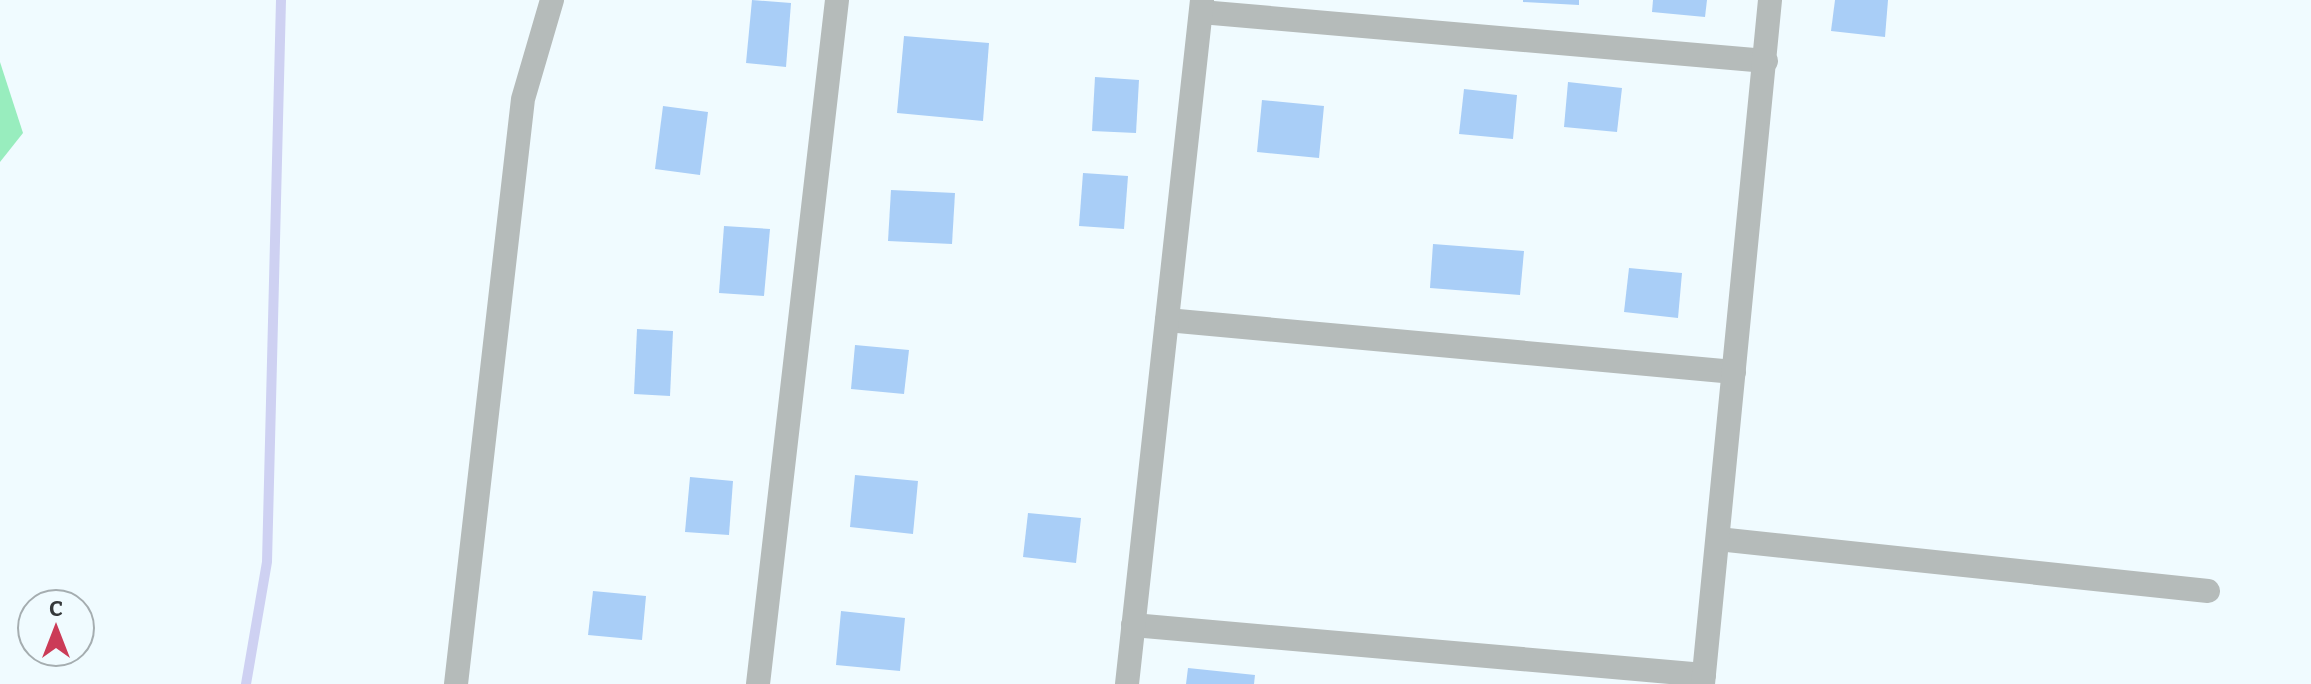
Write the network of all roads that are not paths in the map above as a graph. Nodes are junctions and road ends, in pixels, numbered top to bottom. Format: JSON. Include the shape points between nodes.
{"nodes":[{"id":1,"x":552,"y":0,"type":"edge"},
{"id":2,"x":837,"y":0,"type":"edge"},
{"id":3,"x":1770,"y":0,"type":"edge"},
{"id":4,"x":1202,"y":6,"type":"edge"},
{"id":5,"x":1766,"y":61,"type":"junction"},
{"id":6,"x":1167,"y":320,"type":"junction"},
{"id":7,"x":1734,"y":372,"type":"junction"},
{"id":8,"x":1718,"y":539,"type":"junction"},
{"id":9,"x":2208,"y":591,"type":"dead end"},
{"id":10,"x":1133,"y":625,"type":"junction"},
{"id":11,"x":1703,"y":680,"type":"edge"},
{"id":12,"x":456,"y":684,"type":"edge"},
{"id":13,"x":758,"y":684,"type":"edge"},
{"id":14,"x":1127,"y":684,"type":"edge"}],
"edges":[{"from":1,"to":12,"type":"street","via":[[523,99]]},
{"from":2,"to":13,"type":"street"},
{"from":3,"to":5,"type":"street"},
{"from":4,"to":5,"type":"street"},
{"from":4,"to":6,"type":"street"},
{"from":5,"to":7,"type":"street"},
{"from":6,"to":7,"type":"street"},
{"from":6,"to":10,"type":"street"},
{"from":7,"to":8,"type":"street"},
{"from":8,"to":9,"type":"street"},
{"from":8,"to":11,"type":"street"},
{"from":10,"to":11,"type":"street"},
{"from":10,"to":14,"type":"street"}]}
